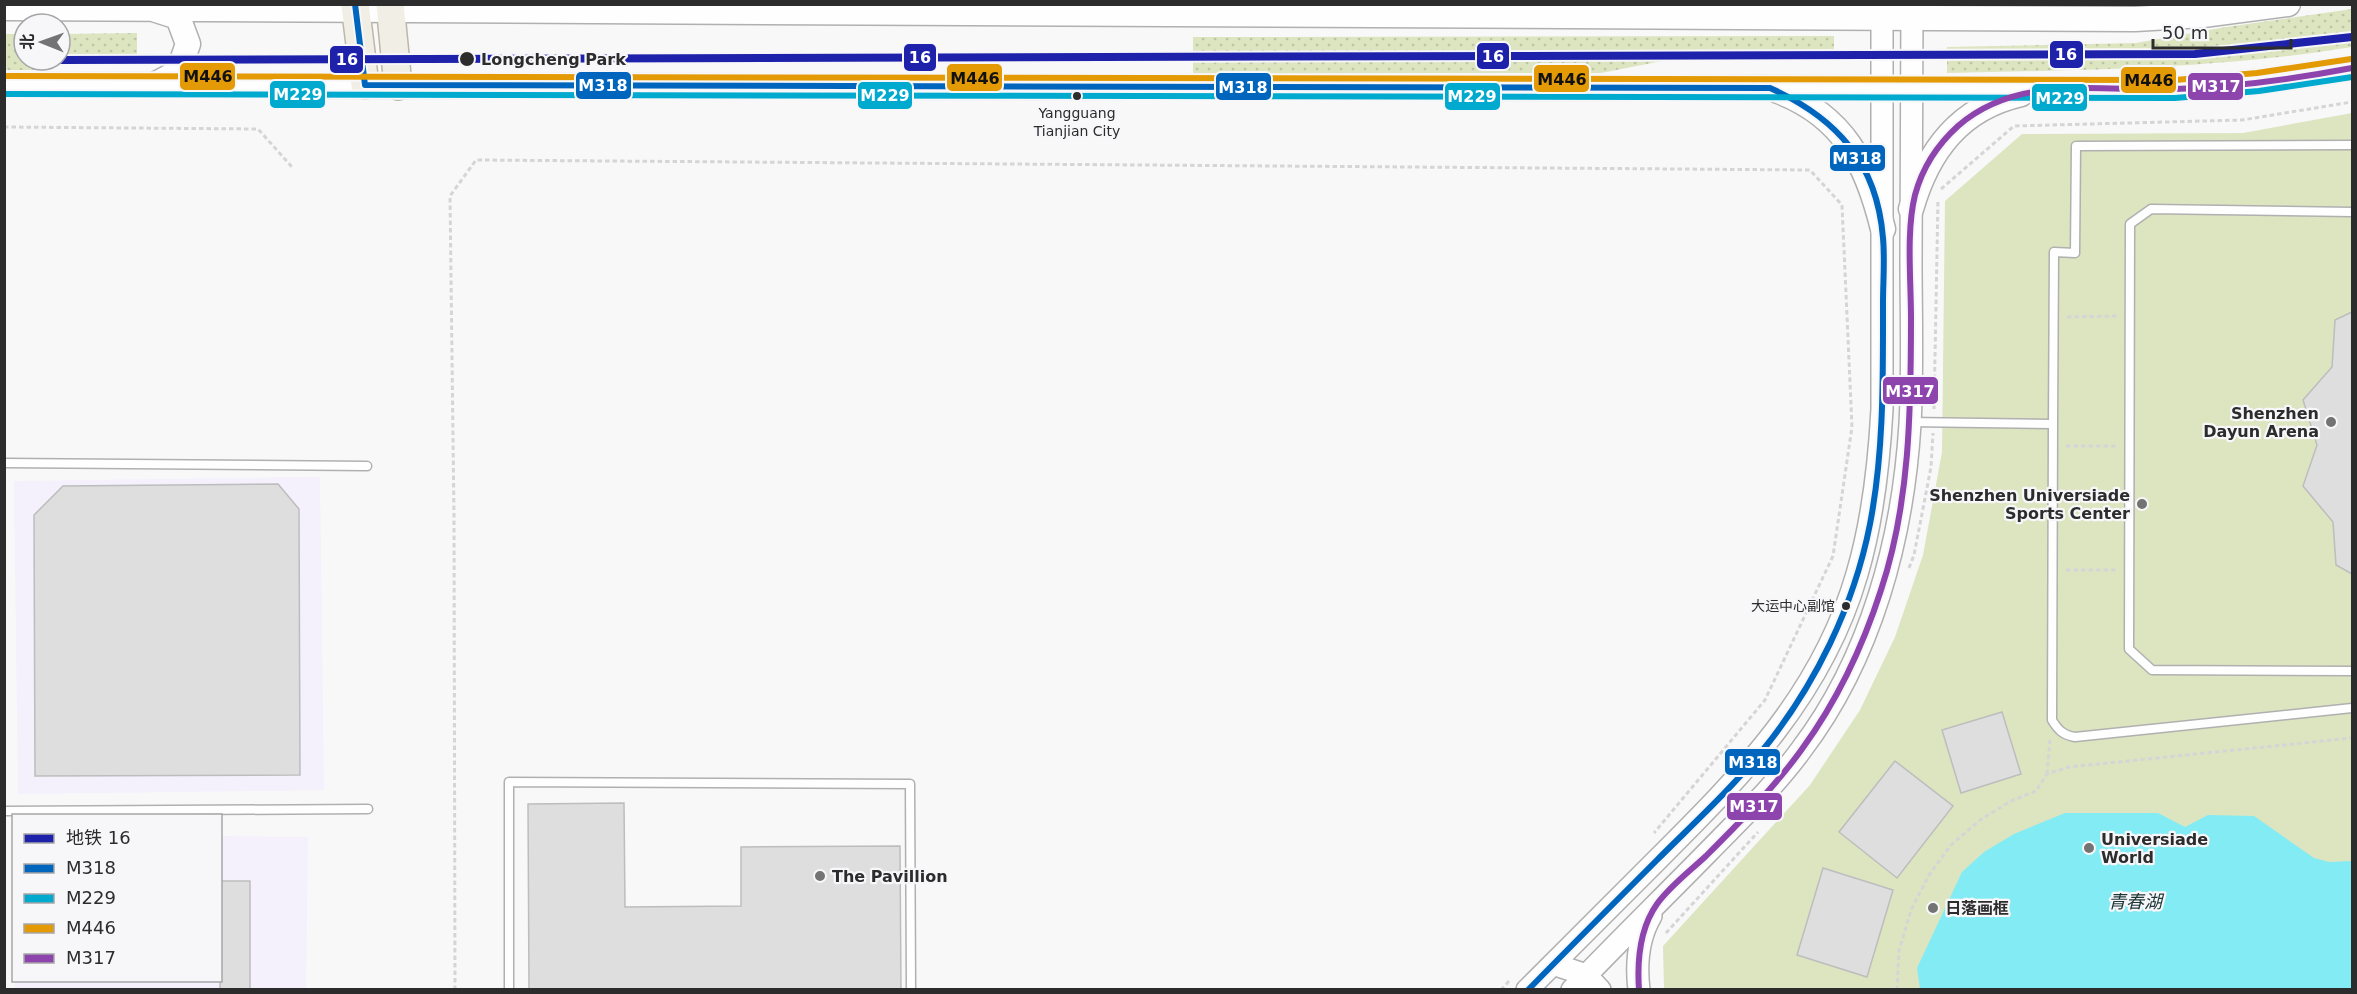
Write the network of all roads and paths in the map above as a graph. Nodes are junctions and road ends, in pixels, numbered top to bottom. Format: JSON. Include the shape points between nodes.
{"nodes":[{"id":1,"x":1794,"y":4,"type":"edge"},
{"id":2,"x":1990,"y":4,"type":"edge"},
{"id":3,"x":2288,"y":4,"type":"edge"},
{"id":4,"x":208,"y":7,"type":"edge"},
{"id":5,"x":356,"y":7,"type":"edge"},
{"id":6,"x":390,"y":7,"type":"edge"},
{"id":7,"x":4,"y":8,"type":"edge"},
{"id":8,"x":503,"y":8,"type":"edge"},
{"id":9,"x":152,"y":9,"type":"junction"},
{"id":10,"x":1403,"y":10,"type":"edge"},
{"id":11,"x":1882,"y":11,"type":"edge"},
{"id":12,"x":1912,"y":11,"type":"edge"},
{"id":13,"x":1761,"y":17,"type":"junction"},
{"id":14,"x":2030,"y":19,"type":"junction"},
{"id":15,"x":2352,"y":68,"type":"edge"},
{"id":16,"x":4,"y":85,"type":"edge"},
{"id":17,"x":154,"y":85,"type":"junction"},
{"id":18,"x":365,"y":86,"type":"junction"},
{"id":19,"x":398,"y":86,"type":"junction"},
{"id":20,"x":1770,"y":88,"type":"junction"},
{"id":21,"x":1882,"y":88,"type":"junction"},
{"id":22,"x":1912,"y":88,"type":"junction"},
{"id":23,"x":2044,"y":88,"type":"junction"},
{"id":24,"x":2352,"y":102,"type":"edge"},
{"id":25,"x":4,"y":127,"type":"edge"},
{"id":26,"x":2352,"y":145,"type":"edge"},
{"id":27,"x":292,"y":167,"type":"dead end"},
{"id":28,"x":1911,"y":209,"type":"junction"},
{"id":29,"x":2352,"y":212,"type":"edge"},
{"id":30,"x":1882,"y":229,"type":"junction"},
{"id":31,"x":2130,"y":316,"type":"junction"},
{"id":32,"x":2054,"y":317,"type":"junction"},
{"id":33,"x":1910,"y":422,"type":"junction"},
{"id":34,"x":1934,"y":423,"type":"junction"},
{"id":35,"x":2053,"y":424,"type":"junction"},
{"id":36,"x":2052,"y":446,"type":"junction"},
{"id":37,"x":2130,"y":446,"type":"junction"},
{"id":38,"x":4,"y":463,"type":"edge"},
{"id":39,"x":367,"y":466,"type":"dead end"},
{"id":40,"x":2052,"y":570,"type":"junction"},
{"id":41,"x":2130,"y":570,"type":"junction"},
{"id":42,"x":1906,"y":577,"type":"dead end"},
{"id":43,"x":2352,"y":671,"type":"edge"},
{"id":44,"x":2352,"y":708,"type":"edge"},
{"id":45,"x":2052,"y":720,"type":"junction"},
{"id":46,"x":2352,"y":738,"type":"edge"},
{"id":47,"x":2047,"y":774,"type":"junction"},
{"id":48,"x":368,"y":809,"type":"dead end"},
{"id":49,"x":4,"y":811,"type":"edge"},
{"id":50,"x":1765,"y":824,"type":"dead end"},
{"id":51,"x":1651,"y":837,"type":"dead end"},
{"id":52,"x":1658,"y":903,"type":"junction"},
{"id":53,"x":1664,"y":935,"type":"dead end"},
{"id":54,"x":1553,"y":964,"type":"junction"},
{"id":55,"x":1520,"y":984,"type":"edge"},
{"id":56,"x":1586,"y":985,"type":"edge"},
{"id":57,"x":455,"y":990,"type":"edge"},
{"id":58,"x":509,"y":990,"type":"edge"},
{"id":59,"x":911,"y":990,"type":"edge"},
{"id":60,"x":1501,"y":990,"type":"edge"},
{"id":61,"x":1563,"y":990,"type":"edge"},
{"id":62,"x":1639,"y":990,"type":"edge"},
{"id":63,"x":1897,"y":990,"type":"edge"}],
"edges":[{"from":1,"to":13,"type":"main road"},
{"from":2,"to":14,"type":"main road"},
{"from":3,"to":14,"type":"main road","via":[[2135,19]]},
{"from":4,"to":5,"type":"main road"},
{"from":4,"to":9,"type":"main road"},
{"from":5,"to":6,"type":"main road"},
{"from":5,"to":18,"type":"main road"},
{"from":6,"to":8,"type":"main road"},
{"from":6,"to":19,"type":"main road"},
{"from":7,"to":9,"type":"main road"},
{"from":8,"to":10,"type":"main road"},
{"from":9,"to":17,"type":"main road","via":[[178,17],[188,45],[178,72]]},
{"from":10,"to":13,"type":"main road"},
{"from":11,"to":12,"type":"main road"},
{"from":11,"to":13,"type":"main road"},
{"from":11,"to":21,"type":"street"},
{"from":12,"to":14,"type":"main road"},
{"from":12,"to":22,"type":"street"},
{"from":15,"to":23,"type":"main road","via":[[2258,82],[2175,88]]},
{"from":16,"to":17,"type":"main road"},
{"from":17,"to":18,"type":"main road"},
{"from":18,"to":19,"type":"main road"},
{"from":19,"to":20,"type":"main road"},
{"from":20,"to":21,"type":"main road"},
{"from":20,"to":30,"type":"main road","via":[[1812,108],[1839,132],[1866,174]]},
{"from":21,"to":22,"type":"main road"},
{"from":21,"to":30,"type":"street"},
{"from":22,"to":23,"type":"main road"},
{"from":22,"to":28,"type":"street"},
{"from":23,"to":28,"type":"main road","via":[[2012,96],[1964,121],[1928,162]]},
{"from":24,"to":34,"type":"path","via":[[2242,120],[2014,126],[1938,192]]},
{"from":25,"to":27,"type":"path","via":[[258,129]]},
{"from":26,"to":32,"type":"lane","via":[[2076,146],[2075,252],[2054,252]]},
{"from":28,"to":33,"type":"street"},
{"from":29,"to":31,"type":"lane","via":[[2151,209],[2130,224]]},
{"from":30,"to":54,"type":"street","via":[[1882,409],[1878,468],[1856,576],[1837,627],[1790,713],[1760,752]]},
{"from":31,"to":32,"type":"path"},
{"from":31,"to":37,"type":"lane"},
{"from":32,"to":35,"type":"lane"},
{"from":33,"to":34,"type":"lane"},
{"from":33,"to":52,"type":"street","via":[[1898,525],[1886,574],[1847,673],[1827,711],[1789,765]]},
{"from":34,"to":35,"type":"lane"},
{"from":34,"to":42,"type":"path","via":[[1931,467]]},
{"from":35,"to":36,"type":"lane"},
{"from":36,"to":37,"type":"path"},
{"from":36,"to":40,"type":"lane"},
{"from":37,"to":41,"type":"lane"},
{"from":38,"to":39,"type":"lane"},
{"from":40,"to":41,"type":"path"},
{"from":40,"to":45,"type":"lane"},
{"from":41,"to":43,"type":"lane","via":[[2129,649],[2152,670]]},
{"from":44,"to":45,"type":"lane","via":[[2075,737],[2066,735]]},
{"from":45,"to":47,"type":"path"},
{"from":46,"to":47,"type":"path","via":[[2069,766]]},
{"from":47,"to":63,"type":"path","via":[[2036,791],[1980,820],[1951,845],[1929,875],[1911,910],[1899,951]]},
{"from":48,"to":49,"type":"lane"},
{"from":50,"to":53,"type":"path"},
{"from":51,"to":57,"type":"path","via":[[1765,700],[1833,556],[1852,426],[1842,205],[1810,170],[476,160],[450,196]]},
{"from":52,"to":56,"type":"street"},
{"from":52,"to":62,"type":"street","via":[[1641,939]]},
{"from":54,"to":55,"type":"street"},
{"from":54,"to":56,"type":"street"},
{"from":54,"to":61,"type":"street"},
{"from":55,"to":60,"type":"path"},
{"from":58,"to":59,"type":"lane","via":[[509,782],[545,782],[910,784]]}]}
